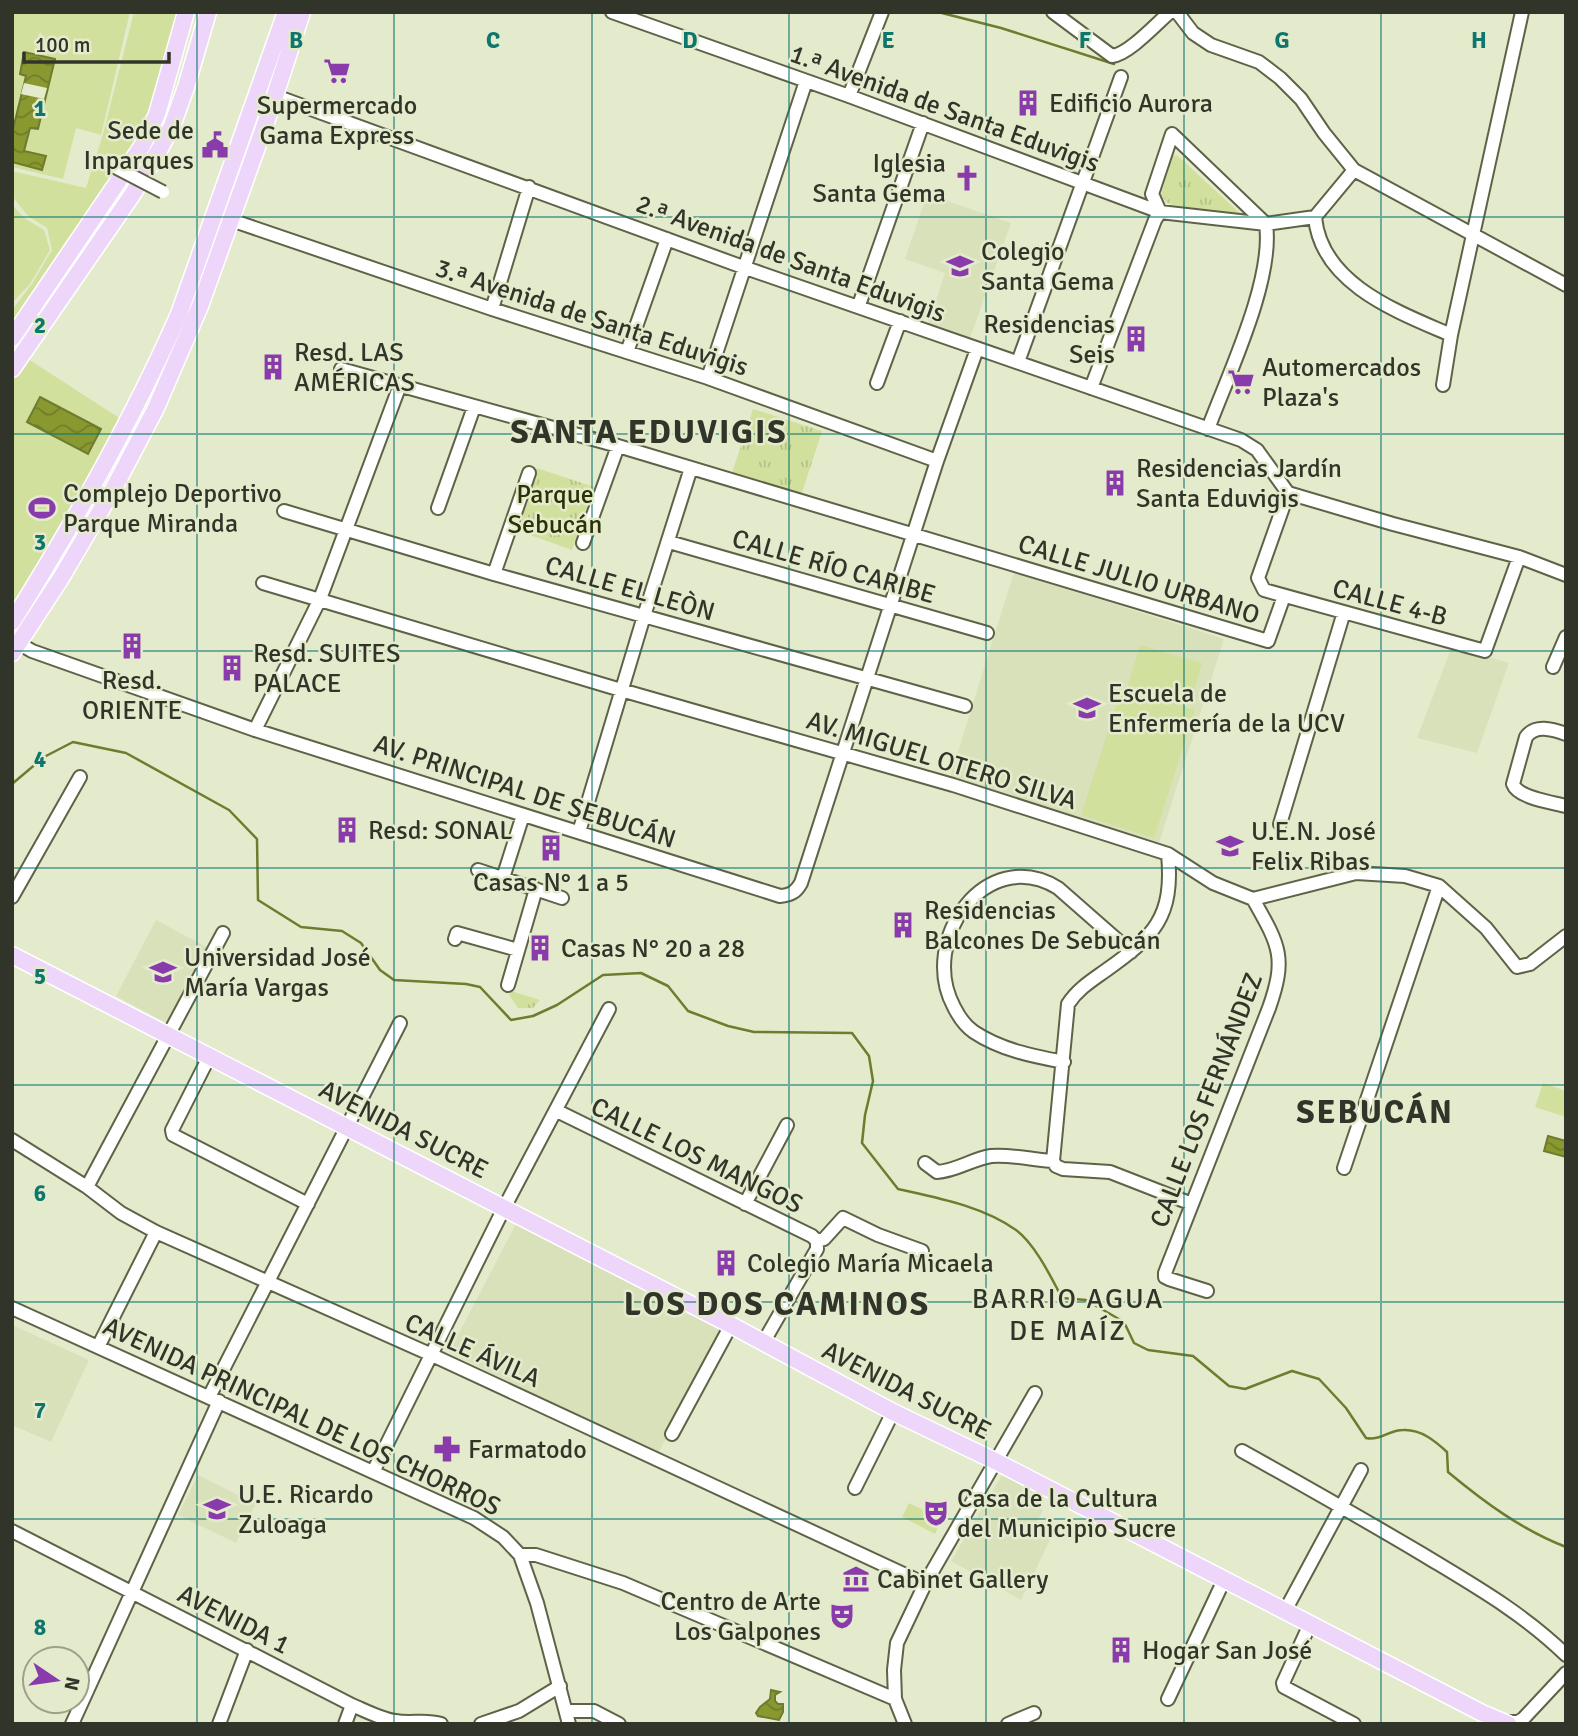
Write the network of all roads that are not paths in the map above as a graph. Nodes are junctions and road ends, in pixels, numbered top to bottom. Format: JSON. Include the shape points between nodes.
{"nodes":[{"id":1,"x":186,"y":12,"type":"edge"},
{"id":2,"x":208,"y":12,"type":"edge"},
{"id":3,"x":286,"y":12,"type":"edge"},
{"id":4,"x":302,"y":12,"type":"edge"},
{"id":5,"x":612,"y":12,"type":"edge"},
{"id":6,"x":882,"y":12,"type":"edge"},
{"id":7,"x":1052,"y":12,"type":"edge"},
{"id":8,"x":1170,"y":12,"type":"edge"},
{"id":9,"x":1177,"y":12,"type":"edge"},
{"id":10,"x":1522,"y":12,"type":"edge"},
{"id":11,"x":1121,"y":77,"type":"dead end"},
{"id":12,"x":806,"y":81,"type":"junction"},
{"id":13,"x":267,"y":93,"type":"junction"},
{"id":14,"x":849,"y":96,"type":"junction"},
{"id":15,"x":923,"y":123,"type":"junction"},
{"id":16,"x":111,"y":165,"type":"dead end"},
{"id":17,"x":1354,"y":170,"type":"junction"},
{"id":18,"x":1084,"y":183,"type":"junction"},
{"id":19,"x":528,"y":187,"type":"junction"},
{"id":20,"x":163,"y":192,"type":"dead end"},
{"id":21,"x":1160,"y":212,"type":"junction"},
{"id":22,"x":1315,"y":217,"type":"junction"},
{"id":23,"x":231,"y":220,"type":"junction"},
{"id":24,"x":1266,"y":224,"type":"junction"},
{"id":25,"x":1473,"y":234,"type":"junction"},
{"id":26,"x":667,"y":239,"type":"junction"},
{"id":27,"x":743,"y":267,"type":"junction"},
{"id":28,"x":1566,"y":285,"type":"edge"},
{"id":29,"x":859,"y":305,"type":"junction"},
{"id":30,"x":492,"y":309,"type":"junction"},
{"id":31,"x":900,"y":321,"type":"junction"},
{"id":32,"x":1451,"y":335,"type":"junction"},
{"id":33,"x":12,"y":338,"type":"edge"},
{"id":34,"x":977,"y":349,"type":"junction"},
{"id":35,"x":627,"y":352,"type":"junction"},
{"id":36,"x":1018,"y":362,"type":"junction"},
{"id":37,"x":12,"y":369,"type":"edge"},
{"id":38,"x":341,"y":369,"type":"dead end"},
{"id":39,"x":708,"y":378,"type":"junction"},
{"id":40,"x":877,"y":383,"type":"dead end"},
{"id":41,"x":400,"y":385,"type":"junction"},
{"id":42,"x":1443,"y":385,"type":"dead end"},
{"id":43,"x":1091,"y":388,"type":"junction"},
{"id":44,"x":474,"y":407,"type":"junction"},
{"id":45,"x":1208,"y":429,"type":"junction"},
{"id":46,"x":618,"y":446,"type":"junction"},
{"id":47,"x":937,"y":461,"type":"junction"},
{"id":48,"x":691,"y":468,"type":"junction"},
{"id":49,"x":529,"y":473,"type":"dead end"},
{"id":50,"x":1288,"y":493,"type":"junction"},
{"id":51,"x":438,"y":508,"type":"dead end"},
{"id":52,"x":284,"y":512,"type":"dead end"},
{"id":53,"x":346,"y":529,"type":"junction"},
{"id":54,"x":914,"y":534,"type":"junction"},
{"id":55,"x":583,"y":542,"type":"dead end"},
{"id":56,"x":669,"y":542,"type":"junction"},
{"id":57,"x":1519,"y":557,"type":"junction"},
{"id":58,"x":494,"y":574,"type":"junction"},
{"id":59,"x":1566,"y":575,"type":"edge"},
{"id":60,"x":263,"y":583,"type":"dead end"},
{"id":61,"x":1284,"y":596,"type":"junction"},
{"id":62,"x":320,"y":599,"type":"junction"},
{"id":63,"x":890,"y":606,"type":"junction"},
{"id":64,"x":1344,"y":612,"type":"junction"},
{"id":65,"x":644,"y":616,"type":"junction"},
{"id":66,"x":12,"y":622,"type":"edge"},
{"id":67,"x":987,"y":633,"type":"dead end"},
{"id":68,"x":1566,"y":637,"type":"edge"},
{"id":69,"x":14,"y":646,"type":"edge"},
{"id":70,"x":1553,"y":667,"type":"dead end"},
{"id":71,"x":867,"y":679,"type":"junction"},
{"id":72,"x":621,"y":690,"type":"junction"},
{"id":73,"x":965,"y":706,"type":"dead end"},
{"id":74,"x":255,"y":730,"type":"junction"},
{"id":75,"x":1566,"y":734,"type":"edge"},
{"id":76,"x":844,"y":753,"type":"junction"},
{"id":77,"x":79,"y":777,"type":"dead end"},
{"id":78,"x":1566,"y":806,"type":"edge"},
{"id":79,"x":523,"y":815,"type":"junction"},
{"id":80,"x":1280,"y":824,"type":"dead end"},
{"id":81,"x":579,"y":832,"type":"junction"},
{"id":82,"x":1168,"y":854,"type":"junction"},
{"id":83,"x":478,"y":870,"type":"dead end"},
{"id":84,"x":503,"y":878,"type":"junction"},
{"id":85,"x":1439,"y":886,"type":"junction"},
{"id":86,"x":536,"y":889,"type":"junction"},
{"id":87,"x":12,"y":897,"type":"edge"},
{"id":88,"x":562,"y":898,"type":"dead end"},
{"id":89,"x":1253,"y":899,"type":"junction"},
{"id":90,"x":223,"y":933,"type":"dead end"},
{"id":91,"x":1566,"y":936,"type":"edge"},
{"id":92,"x":455,"y":939,"type":"dead end"},
{"id":93,"x":518,"y":950,"type":"junction"},
{"id":94,"x":1131,"y":953,"type":"junction"},
{"id":95,"x":12,"y":955,"type":"edge"},
{"id":96,"x":508,"y":985,"type":"dead end"},
{"id":97,"x":610,"y":1009,"type":"dead end"},
{"id":98,"x":400,"y":1023,"type":"dead end"},
{"id":99,"x":169,"y":1034,"type":"junction"},
{"id":100,"x":209,"y":1057,"type":"junction"},
{"id":101,"x":1064,"y":1062,"type":"junction"},
{"id":102,"x":557,"y":1111,"type":"junction"},
{"id":103,"x":787,"y":1125,"type":"dead end"},
{"id":104,"x":348,"y":1129,"type":"junction"},
{"id":105,"x":12,"y":1140,"type":"edge"},
{"id":106,"x":1053,"y":1161,"type":"junction"},
{"id":107,"x":925,"y":1163,"type":"dead end"},
{"id":108,"x":1344,"y":1168,"type":"dead end"},
{"id":109,"x":88,"y":1187,"type":"junction"},
{"id":110,"x":308,"y":1204,"type":"junction"},
{"id":111,"x":745,"y":1204,"type":"junction"},
{"id":112,"x":1192,"y":1204,"type":"junction"},
{"id":113,"x":504,"y":1208,"type":"junction"},
{"id":114,"x":156,"y":1232,"type":"junction"},
{"id":115,"x":817,"y":1241,"type":"junction"},
{"id":116,"x":922,"y":1251,"type":"dead end"},
{"id":117,"x":267,"y":1283,"type":"junction"},
{"id":118,"x":1207,"y":1292,"type":"dead end"},
{"id":119,"x":12,"y":1308,"type":"edge"},
{"id":120,"x":731,"y":1325,"type":"junction"},
{"id":121,"x":763,"y":1343,"type":"junction"},
{"id":122,"x":99,"y":1345,"type":"junction"},
{"id":123,"x":432,"y":1355,"type":"junction"},
{"id":124,"x":1035,"y":1393,"type":"dead end"},
{"id":125,"x":214,"y":1399,"type":"junction"},
{"id":126,"x":893,"y":1412,"type":"junction"},
{"id":127,"x":672,"y":1434,"type":"dead end"},
{"id":128,"x":1242,"y":1451,"type":"dead end"},
{"id":129,"x":997,"y":1462,"type":"junction"},
{"id":130,"x":1361,"y":1470,"type":"dead end"},
{"id":131,"x":373,"y":1472,"type":"junction"},
{"id":132,"x":855,"y":1488,"type":"dead end"},
{"id":133,"x":1342,"y":1507,"type":"junction"},
{"id":134,"x":12,"y":1531,"type":"edge"},
{"id":135,"x":520,"y":1555,"type":"junction"},
{"id":136,"x":1224,"y":1580,"type":"junction"},
{"id":137,"x":925,"y":1584,"type":"junction"},
{"id":138,"x":130,"y":1593,"type":"junction"},
{"id":139,"x":1285,"y":1611,"type":"junction"},
{"id":140,"x":1310,"y":1624,"type":"junction"},
{"id":141,"x":247,"y":1650,"type":"junction"},
{"id":142,"x":1566,"y":1655,"type":"edge"},
{"id":143,"x":1566,"y":1673,"type":"edge"},
{"id":144,"x":560,"y":1686,"type":"junction"},
{"id":145,"x":1544,"y":1697,"type":"junction"},
{"id":146,"x":895,"y":1699,"type":"junction"},
{"id":147,"x":1168,"y":1699,"type":"dead end"},
{"id":148,"x":352,"y":1705,"type":"junction"},
{"id":149,"x":1034,"y":1713,"type":"dead end"},
{"id":150,"x":568,"y":1718,"type":"edge"},
{"id":151,"x":1503,"y":1723,"type":"edge"},
{"id":152,"x":72,"y":1724,"type":"edge"},
{"id":153,"x":219,"y":1724,"type":"edge"},
{"id":154,"x":345,"y":1724,"type":"edge"},
{"id":155,"x":441,"y":1724,"type":"edge"},
{"id":156,"x":481,"y":1724,"type":"edge"},
{"id":157,"x":619,"y":1724,"type":"edge"},
{"id":158,"x":905,"y":1724,"type":"edge"},
{"id":159,"x":1009,"y":1724,"type":"edge"},
{"id":160,"x":1354,"y":1724,"type":"edge"},
{"id":161,"x":1530,"y":1724,"type":"edge"}],
"edges":[{"from":1,"to":33,"type":"main road","via":[[157,114],[142,146]]},
{"from":2,"to":37,"type":"main road","via":[[187,87],[159,152]]},
{"from":3,"to":13,"type":"main road"},
{"from":4,"to":13,"type":"main road"},
{"from":5,"to":12,"type":"street","name":"1.ª Avenida de Santa Eduvigis"},
{"from":6,"to":14,"type":"street"},
{"from":7,"to":8,"type":"street","via":[[1115,56]]},
{"from":9,"to":17,"type":"street","via":[[1193,33],[1211,46],[1259,62],[1280,78]]},
{"from":10,"to":25,"type":"street"},
{"from":11,"to":18,"type":"street"},
{"from":12,"to":14,"type":"street","name":"1.ª Avenida de Santa Eduvigis"},
{"from":12,"to":27,"type":"street"},
{"from":13,"to":19,"type":"street","name":"2.ª Avenida de Santa Eduvigis"},
{"from":13,"to":23,"type":"main road"},
{"from":13,"to":66,"type":"main road","via":[[158,361],[99,475]]},
{"from":14,"to":15,"type":"street","name":"1.ª Avenida de Santa Eduvigis"},
{"from":15,"to":18,"type":"street","name":"1.ª Avenida de Santa Eduvigis"},
{"from":15,"to":29,"type":"street"},
{"from":16,"to":20,"type":"street","bridge":true},
{"from":17,"to":22,"type":"street"},
{"from":17,"to":25,"type":"street"},
{"from":18,"to":21,"type":"street","name":"1.ª Avenida de Santa Eduvigis"},
{"from":18,"to":36,"type":"street"},
{"from":19,"to":26,"type":"street","name":"2.ª Avenida de Santa Eduvigis"},
{"from":19,"to":30,"type":"street"},
{"from":21,"to":24,"type":"street","name":"1.ª Avenida de Santa Eduvigis"},
{"from":21,"to":24,"type":"street","via":[[1152,194],[1171,134]]},
{"from":21,"to":43,"type":"street"},
{"from":22,"to":24,"type":"street","name":"1.ª Avenida de Santa Eduvigis"},
{"from":22,"to":32,"type":"street","via":[[1322,249],[1345,275],[1387,306]]},
{"from":23,"to":30,"type":"street","name":"3.ª Avenida de Santa Eduvigis"},
{"from":23,"to":69,"type":"main road","via":[[156,408],[68,567]]},
{"from":24,"to":45,"type":"street","via":[[1260,284],[1247,330]]},
{"from":25,"to":28,"type":"street"},
{"from":25,"to":32,"type":"street"},
{"from":26,"to":27,"type":"street","name":"2.ª Avenida de Santa Eduvigis"},
{"from":26,"to":35,"type":"street"},
{"from":27,"to":29,"type":"street","name":"2.ª Avenida de Santa Eduvigis"},
{"from":27,"to":39,"type":"street"},
{"from":29,"to":31,"type":"street","name":"2.ª Avenida de Santa Eduvigis"},
{"from":30,"to":35,"type":"street","name":"3.ª Avenida de Santa Eduvigis"},
{"from":31,"to":34,"type":"street","name":"2.ª Avenida de Santa Eduvigis"},
{"from":31,"to":40,"type":"street"},
{"from":32,"to":42,"type":"street"},
{"from":34,"to":36,"type":"street","name":"2.ª Avenida de Santa Eduvigis"},
{"from":34,"to":47,"type":"street"},
{"from":35,"to":39,"type":"street","name":"3.ª Avenida de Santa Eduvigis"},
{"from":36,"to":43,"type":"street","name":"2.ª Avenida de Santa Eduvigis"},
{"from":38,"to":41,"type":"street"},
{"from":39,"to":47,"type":"street","name":"3.ª Avenida de Santa Eduvigis"},
{"from":41,"to":44,"type":"street"},
{"from":41,"to":53,"type":"street"},
{"from":43,"to":45,"type":"street","name":"2.ª Avenida de Santa Eduvigis"},
{"from":44,"to":46,"type":"street"},
{"from":44,"to":51,"type":"street"},
{"from":45,"to":50,"type":"street","name":"2.ª Avenida de Santa Eduvigis","via":[[1257,450]]},
{"from":46,"to":48,"type":"street"},
{"from":46,"to":55,"type":"street"},
{"from":47,"to":54,"type":"street"},
{"from":48,"to":54,"type":"street"},
{"from":48,"to":56,"type":"street"},
{"from":49,"to":58,"type":"street"},
{"from":50,"to":57,"type":"street"},
{"from":50,"to":61,"type":"street","name":"CALLE JULIO URBANO","via":[[1258,578],[1264,590]]},
{"from":52,"to":53,"type":"street","name":"CALLE EL LEÒN"},
{"from":53,"to":58,"type":"street","name":"CALLE EL LEÒN"},
{"from":53,"to":62,"type":"street"},
{"from":54,"to":61,"type":"street","name":"CALLE JULIO URBANO","via":[[1268,642]]},
{"from":54,"to":63,"type":"street"},
{"from":56,"to":63,"type":"street","name":"CALLE RÍO CARIBE"},
{"from":56,"to":65,"type":"street"},
{"from":57,"to":59,"type":"street"},
{"from":57,"to":64,"type":"street","name":"CALLE 4-B","via":[[1485,651]]},
{"from":58,"to":65,"type":"street","name":"CALLE EL LEÒN"},
{"from":60,"to":62,"type":"street","name":"AV. MIGUEL OTERO SILVA"},
{"from":61,"to":64,"type":"street","name":"CALLE 4-B"},
{"from":62,"to":72,"type":"street","name":"AV. MIGUEL OTERO SILVA"},
{"from":62,"to":74,"type":"street"},
{"from":63,"to":67,"type":"street","name":"CALLE RÍO CARIBE"},
{"from":63,"to":71,"type":"street"},
{"from":64,"to":80,"type":"street"},
{"from":65,"to":71,"type":"street","name":"CALLE EL LEÒN"},
{"from":65,"to":72,"type":"street"},
{"from":68,"to":70,"type":"street"},
{"from":69,"to":74,"type":"street","name":"AV. PRINCIPAL DE SEBUCÁN"},
{"from":71,"to":73,"type":"street","name":"CALLE EL LEÒN"},
{"from":71,"to":76,"type":"street"},
{"from":72,"to":76,"type":"street","name":"AV. MIGUEL OTERO SILVA"},
{"from":72,"to":81,"type":"street"},
{"from":74,"to":79,"type":"street","name":"AV. PRINCIPAL DE SEBUCÁN"},
{"from":75,"to":78,"type":"street","via":[[1538,728],[1531,731],[1513,784],[1522,795]]},
{"from":76,"to":81,"type":"street","name":"AV. PRINCIPAL DE SEBUCÁN","via":[[801,883],[796,891],[780,896]]},
{"from":76,"to":82,"type":"street","name":"AV. MIGUEL OTERO SILVA"},
{"from":77,"to":87,"type":"street"},
{"from":79,"to":81,"type":"street","name":"AV. PRINCIPAL DE SEBUCÁN"},
{"from":79,"to":84,"type":"street"},
{"from":82,"to":89,"type":"street","name":"AV. MIGUEL OTERO SILVA","via":[[1213,883]]},
{"from":82,"to":94,"type":"street","via":[[1170,876],[1161,918]]},
{"from":83,"to":84,"type":"street"},
{"from":84,"to":86,"type":"street"},
{"from":85,"to":89,"type":"street","via":[[1405,876],[1356,873]]},
{"from":85,"to":91,"type":"street","via":[[1486,928],[1517,967],[1530,964]]},
{"from":85,"to":108,"type":"street"},
{"from":86,"to":88,"type":"street"},
{"from":86,"to":93,"type":"street"},
{"from":89,"to":112,"type":"street","name":"CALLE LOS FERNÁNDEZ","via":[[1278,949],[1279,976]]},
{"from":90,"to":99,"type":"street"},
{"from":92,"to":93,"type":"street","via":[[457,933]]},
{"from":93,"to":96,"type":"street"},
{"from":94,"to":101,"type":"street","via":[[1083,986],[1068,1004]]},
{"from":94,"to":101,"type":"street","via":[[1045,880],[1025,876],[1002,879],[964,907],[942,957],[945,989],[960,1018],[971,1031],[1009,1049]]},
{"from":95,"to":99,"type":"main road","name":"AVENIDA SUCRE"},
{"from":97,"to":102,"type":"street"},
{"from":98,"to":104,"type":"street"},
{"from":99,"to":100,"type":"main road","name":"AVENIDA SUCRE"},
{"from":99,"to":109,"type":"street"},
{"from":100,"to":104,"type":"main road","name":"AVENIDA SUCRE"},
{"from":100,"to":110,"type":"street","via":[[173,1135]]},
{"from":101,"to":106,"type":"street"},
{"from":102,"to":111,"type":"street","name":"CALLE LOS MANGOS"},
{"from":102,"to":113,"type":"street"},
{"from":103,"to":111,"type":"street"},
{"from":104,"to":110,"type":"street"},
{"from":104,"to":113,"type":"main road","name":"AVENIDA SUCRE"},
{"from":105,"to":109,"type":"street","name":"CALLE ÁVILA"},
{"from":106,"to":107,"type":"street","via":[[993,1156],[937,1172]]},
{"from":106,"to":112,"type":"street","via":[[1063,1169],[1110,1172]]},
{"from":109,"to":114,"type":"street","name":"CALLE ÁVILA"},
{"from":110,"to":117,"type":"street"},
{"from":111,"to":115,"type":"street","name":"CALLE LOS MANGOS"},
{"from":112,"to":118,"type":"street","name":"CALLE LOS FERNÁNDEZ","via":[[1165,1277]]},
{"from":113,"to":120,"type":"main road","name":"AVENIDA SUCRE"},
{"from":113,"to":123,"type":"street"},
{"from":114,"to":117,"type":"street","name":"CALLE ÁVILA"},
{"from":114,"to":122,"type":"street"},
{"from":115,"to":116,"type":"street","via":[[843,1217]]},
{"from":115,"to":121,"type":"street","via":[[817,1249]]},
{"from":117,"to":123,"type":"street","name":"CALLE ÁVILA"},
{"from":117,"to":125,"type":"street"},
{"from":119,"to":122,"type":"street","name":"AVENIDA PRINCIPAL DE LOS CHORROS"},
{"from":120,"to":121,"type":"main road","name":"AVENIDA SUCRE"},
{"from":120,"to":127,"type":"street"},
{"from":121,"to":126,"type":"main road","name":"AVENIDA SUCRE"},
{"from":122,"to":125,"type":"street","name":"AVENIDA PRINCIPAL DE LOS CHORROS"},
{"from":123,"to":131,"type":"street"},
{"from":123,"to":137,"type":"street","name":"CALLE ÁVILA"},
{"from":124,"to":129,"type":"street"},
{"from":125,"to":131,"type":"street","name":"AVENIDA PRINCIPAL DE LOS CHORROS"},
{"from":125,"to":138,"type":"street"},
{"from":126,"to":129,"type":"main road","name":"AVENIDA SUCRE"},
{"from":126,"to":132,"type":"street"},
{"from":128,"to":133,"type":"street"},
{"from":129,"to":136,"type":"main road","name":"AVENIDA SUCRE"},
{"from":129,"to":137,"type":"street"},
{"from":130,"to":133,"type":"street"},
{"from":131,"to":135,"type":"street","name":"AVENIDA PRINCIPAL DE LOS CHORROS","via":[[483,1522]]},
{"from":133,"to":139,"type":"street"},
{"from":133,"to":142,"type":"street","via":[[1509,1607]]},
{"from":134,"to":138,"type":"street","name":"AVENIDA 1"},
{"from":135,"to":144,"type":"street","name":"AVENIDA PRINCIPAL DE LOS CHORROS"},
{"from":135,"to":146,"type":"street","via":[[536,1555],[623,1583]]},
{"from":136,"to":139,"type":"main road","name":"AVENIDA SUCRE"},
{"from":136,"to":147,"type":"street"},
{"from":137,"to":146,"type":"street","via":[[897,1643]]},
{"from":138,"to":141,"type":"street","name":"AVENIDA 1"},
{"from":138,"to":152,"type":"street"},
{"from":139,"to":140,"type":"main road","name":"AVENIDA SUCRE"},
{"from":140,"to":151,"type":"main road","name":"AVENIDA SUCRE"},
{"from":140,"to":160,"type":"street","via":[[1284,1687]]},
{"from":141,"to":148,"type":"street","name":"AVENIDA 1"},
{"from":141,"to":153,"type":"street"},
{"from":143,"to":145,"type":"street"},
{"from":144,"to":150,"type":"street","name":"AVENIDA PRINCIPAL DE LOS CHORROS"},
{"from":144,"to":156,"type":"street","via":[[519,1711]]},
{"from":145,"to":151,"type":"street","via":[[1523,1719]]},
{"from":145,"to":161,"type":"street"},
{"from":146,"to":158,"type":"street"},
{"from":148,"to":154,"type":"street"},
{"from":148,"to":155,"type":"street","name":"AVENIDA 1","via":[[391,1721]]},
{"from":149,"to":159,"type":"street"},
{"from":150,"to":157,"type":"street","via":[[594,1711]]}]}
